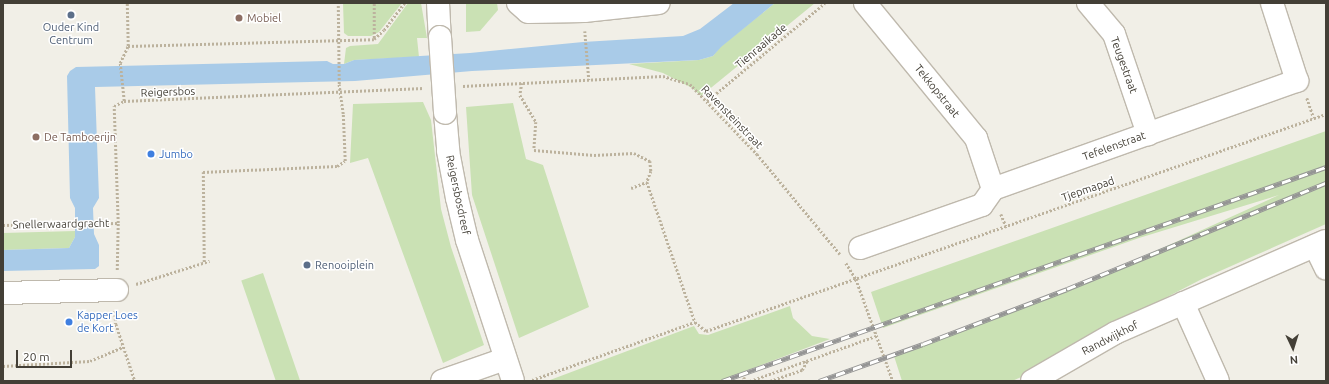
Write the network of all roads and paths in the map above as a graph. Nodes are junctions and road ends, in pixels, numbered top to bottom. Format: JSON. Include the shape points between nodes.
{"nodes":[{"id":1,"x":127,"y":3,"type":"edge"},
{"id":2,"x":338,"y":3,"type":"edge"},
{"id":3,"x":374,"y":3,"type":"edge"},
{"id":4,"x":404,"y":3,"type":"edge"},
{"id":5,"x":438,"y":3,"type":"edge"},
{"id":6,"x":518,"y":3,"type":"edge"},
{"id":7,"x":659,"y":3,"type":"edge"},
{"id":8,"x":825,"y":3,"type":"edge"},
{"id":9,"x":865,"y":3,"type":"edge"},
{"id":10,"x":1088,"y":3,"type":"edge"},
{"id":11,"x":1272,"y":3,"type":"edge"},
{"id":12,"x":585,"y":30,"type":"dead end"},
{"id":13,"x":338,"y":39,"type":"junction"},
{"id":14,"x":374,"y":39,"type":"junction"},
{"id":15,"x":128,"y":46,"type":"junction"},
{"id":16,"x":589,"y":80,"type":"junction"},
{"id":17,"x":522,"y":83,"type":"junction"},
{"id":18,"x":461,"y":86,"type":"dead end"},
{"id":19,"x":432,"y":88,"type":"dead end"},
{"id":20,"x":340,"y":93,"type":"junction"},
{"id":21,"x":124,"y":101,"type":"junction"},
{"id":22,"x":706,"y":101,"type":"junction"},
{"id":23,"x":1326,"y":114,"type":"edge"},
{"id":24,"x":1148,"y":134,"type":"junction"},
{"id":25,"x":647,"y":182,"type":"junction"},
{"id":26,"x":631,"y":188,"type":"dead end"},
{"id":27,"x":992,"y":189,"type":"junction"},
{"id":28,"x":3,"y":225,"type":"edge"},
{"id":29,"x":1321,"y":244,"type":"edge"},
{"id":30,"x":849,"y":256,"type":"junction"},
{"id":31,"x":209,"y":261,"type":"dead end"},
{"id":32,"x":204,"y":262,"type":"junction"},
{"id":33,"x":1326,"y":269,"type":"edge"},
{"id":34,"x":856,"y":279,"type":"junction"},
{"id":35,"x":117,"y":290,"type":"joint"},
{"id":36,"x":3,"y":293,"type":"edge"},
{"id":37,"x":1183,"y":303,"type":"junction"},
{"id":38,"x":695,"y":322,"type":"junction"},
{"id":39,"x":876,"y":336,"type":"junction"},
{"id":40,"x":124,"y":347,"type":"dead end"},
{"id":41,"x":505,"y":359,"type":"junction"},
{"id":42,"x":807,"y":360,"type":"junction"},
{"id":43,"x":3,"y":366,"type":"edge"},
{"id":44,"x":744,"y":377,"type":"dead end"},
{"id":45,"x":1037,"y":380,"type":"edge"},
{"id":46,"x":442,"y":381,"type":"edge"},
{"id":47,"x":513,"y":381,"type":"edge"},
{"id":48,"x":528,"y":381,"type":"edge"},
{"id":49,"x":745,"y":381,"type":"edge"},
{"id":50,"x":750,"y":381,"type":"edge"},
{"id":51,"x":770,"y":381,"type":"edge"},
{"id":52,"x":893,"y":381,"type":"edge"},
{"id":53,"x":1218,"y":381,"type":"edge"}],
"edges":[{"from":1,"to":15,"type":"path"},
{"from":2,"to":13,"type":"path"},
{"from":3,"to":14,"type":"path"},
{"from":4,"to":14,"type":"path"},
{"from":5,"to":41,"type":"street","name":"Reigersbosdreef","bridge":true,"via":[[448,151],[467,240]]},
{"from":6,"to":7,"type":"street","via":[[528,12]]},
{"from":8,"to":22,"type":"path","name":"Tienraaikade"},
{"from":9,"to":27,"type":"street","name":"Tekkopstraat","via":[[976,138]]},
{"from":10,"to":24,"type":"street","name":"Teugestraat","via":[[1114,34]]},
{"from":11,"to":24,"type":"street","name":"Tefelenstraat","via":[[1297,81]]},
{"from":12,"to":16,"type":"path"},
{"from":13,"to":14,"type":"path"},
{"from":13,"to":15,"type":"path"},
{"from":13,"to":20,"type":"path"},
{"from":15,"to":21,"type":"path","via":[[120,63]]},
{"from":16,"to":17,"type":"path","name":"Ravensteinstraat"},
{"from":16,"to":22,"type":"path","name":"Ravensteinstraat","via":[[663,76],[690,84]]},
{"from":17,"to":18,"type":"path","name":"Ravensteinstraat"},
{"from":17,"to":25,"type":"path","via":[[520,95],[536,122],[534,150],[594,155],[634,154],[650,161],[651,171]]},
{"from":19,"to":20,"type":"path","name":"Reigersbos"},
{"from":20,"to":21,"type":"path","name":"Reigersbos"},
{"from":20,"to":32,"type":"path","via":[[345,161],[337,166],[203,172]]},
{"from":21,"to":28,"type":"path","name":"Snellerwaardgracht","via":[[114,106],[118,223]]},
{"from":22,"to":30,"type":"path","name":"Ravensteinstraat"},
{"from":23,"to":34,"type":"path","name":"Tjepmapad"},
{"from":24,"to":27,"type":"street","name":"Tefelenstraat"},
{"from":25,"to":26,"type":"path"},
{"from":25,"to":38,"type":"path"},
{"from":27,"to":30,"type":"street","via":[[982,205]]},
{"from":29,"to":33,"type":"street","name":"Randwijkhof"},
{"from":29,"to":37,"type":"street","name":"Randwijkhof"},
{"from":30,"to":34,"type":"path","name":"Ravensteinstraat"},
{"from":31,"to":32,"type":"path"},
{"from":32,"to":35,"type":"path"},
{"from":34,"to":38,"type":"path","name":"Tjepmapad","via":[[706,331]]},
{"from":34,"to":39,"type":"path","name":"Ravensteinstraat"},
{"from":35,"to":36,"type":"street"},
{"from":37,"to":45,"type":"street","name":"Randwijkhof","via":[[1115,333]]},
{"from":37,"to":53,"type":"street"},
{"from":38,"to":48,"type":"path"},
{"from":39,"to":42,"type":"path"},
{"from":39,"to":52,"type":"path","name":"Ravensteinstraat"},
{"from":40,"to":43,"type":"path","via":[[90,361]]},
{"from":41,"to":46,"type":"street"},
{"from":41,"to":47,"type":"street","name":"Reigersbosdreef"},
{"from":42,"to":50,"type":"path"},
{"from":42,"to":51,"type":"path","via":[[802,370]]},
{"from":44,"to":49,"type":"path"}]}
